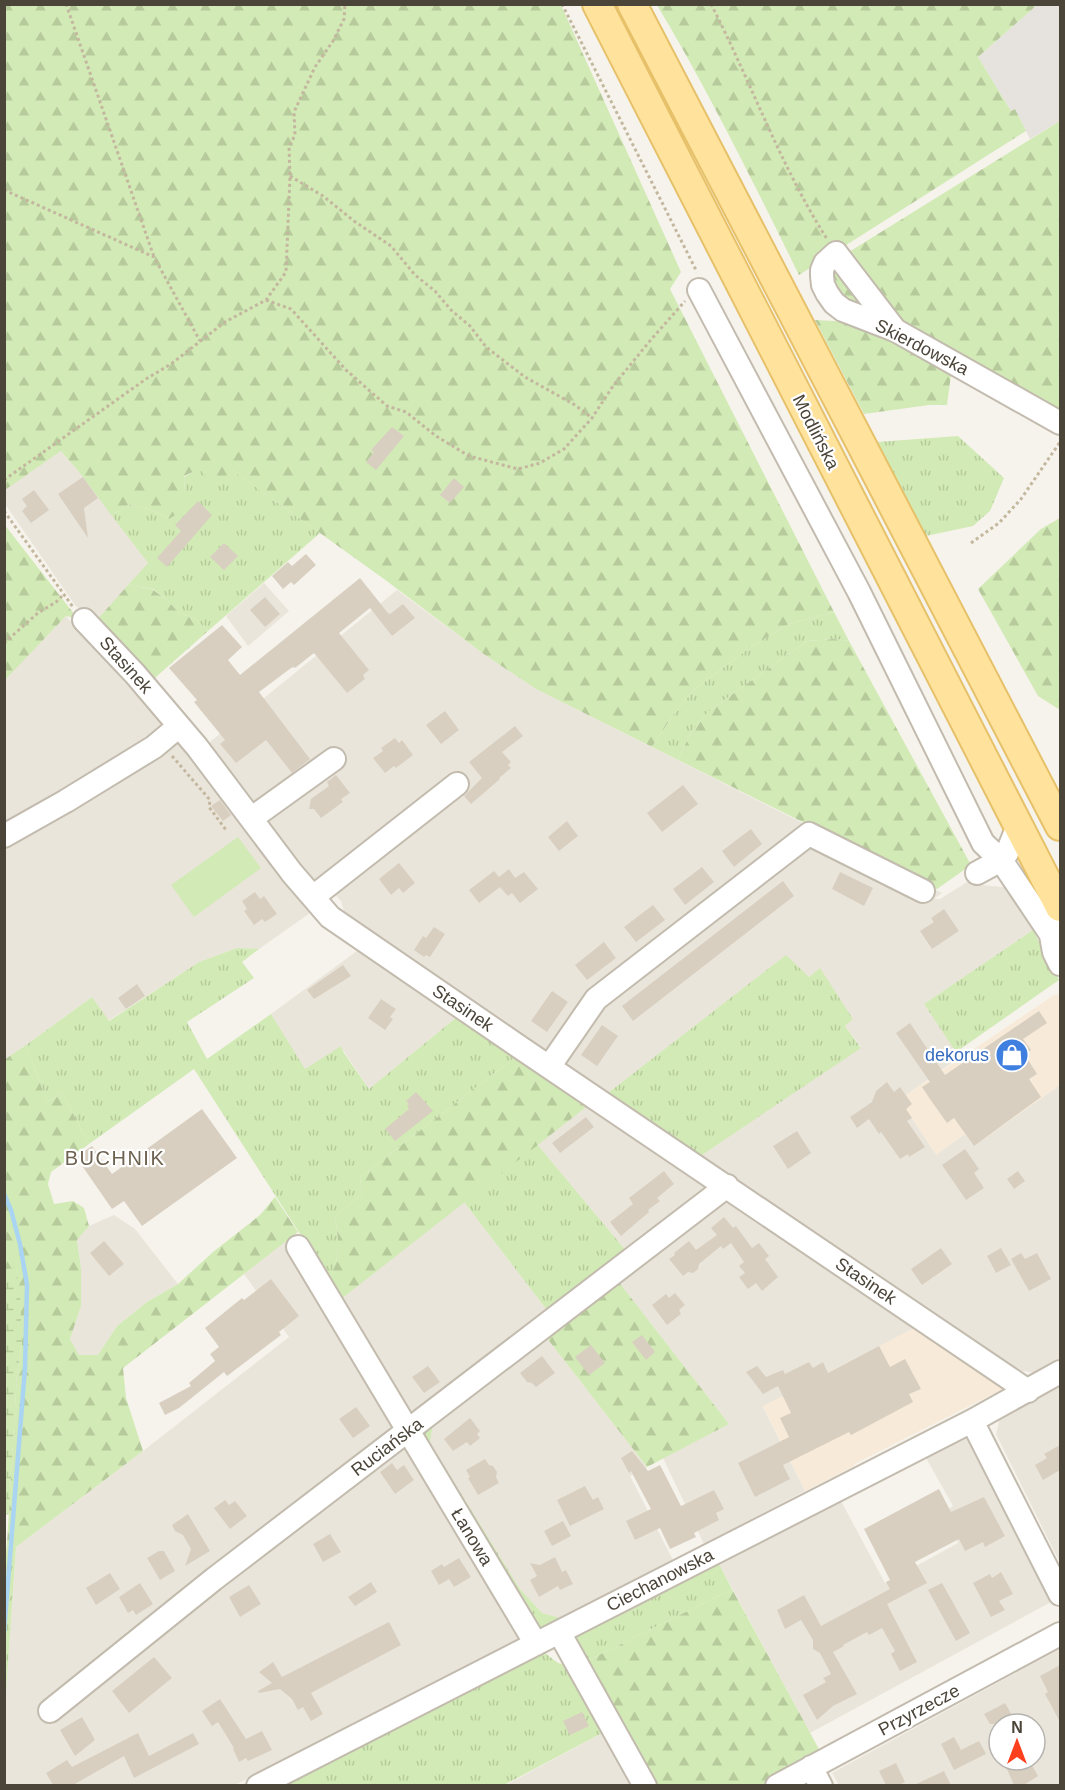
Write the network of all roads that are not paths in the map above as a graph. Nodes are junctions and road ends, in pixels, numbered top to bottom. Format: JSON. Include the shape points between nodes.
{"nodes":[{"id":1,"x":597,"y":4,"type":"edge"},
{"id":2,"x":632,"y":4,"type":"edge"},
{"id":3,"x":699,"y":290,"type":"road end"},
{"id":4,"x":895,"y":330,"type":"junction"},
{"id":5,"x":1060,"y":423,"type":"edge"},
{"id":6,"x":84,"y":620,"type":"road end"},
{"id":7,"x":179,"y":726,"type":"junction"},
{"id":8,"x":334,"y":759,"type":"dead end"},
{"id":9,"x":457,"y":784,"type":"dead end"},
{"id":10,"x":252,"y":818,"type":"junction"},
{"id":11,"x":1018,"y":826,"type":"junction"},
{"id":12,"x":1060,"y":826,"type":"edge"},
{"id":13,"x":7,"y":831,"type":"edge"},
{"id":14,"x":1001,"y":860,"type":"junction"},
{"id":15,"x":977,"y":873,"type":"dead end"},
{"id":16,"x":923,"y":891,"type":"dead end"},
{"id":17,"x":313,"y":897,"type":"junction"},
{"id":18,"x":1055,"y":920,"type":"edge"},
{"id":19,"x":1060,"y":964,"type":"edge"},
{"id":20,"x":549,"y":1067,"type":"junction"},
{"id":21,"x":727,"y":1186,"type":"junction"},
{"id":22,"x":298,"y":1247,"type":"dead end"},
{"id":23,"x":1060,"y":1372,"type":"edge"},
{"id":24,"x":1028,"y":1391,"type":"junction"},
{"id":25,"x":972,"y":1421,"type":"junction"},
{"id":26,"x":409,"y":1431,"type":"junction"},
{"id":27,"x":1060,"y":1594,"type":"edge"},
{"id":28,"x":559,"y":1632,"type":"junction"},
{"id":29,"x":1060,"y":1634,"type":"edge"},
{"id":30,"x":536,"y":1644,"type":"junction"},
{"id":31,"x":50,"y":1711,"type":"dead end"},
{"id":32,"x":816,"y":1776,"type":"edge"},
{"id":33,"x":258,"y":1785,"type":"edge"},
{"id":34,"x":645,"y":1785,"type":"edge"},
{"id":35,"x":777,"y":1785,"type":"edge"}],
"edges":[{"from":1,"to":11,"type":"main road","name":"Modlińska"},
{"from":2,"to":12,"type":"main road","name":"Modlińska"},
{"from":3,"to":14,"type":"street","via":[[859,592],[983,843]]},
{"from":4,"to":4,"type":"street","name":"Skierdowska","via":[[834,303],[823,285],[822,270],[836,253]]},
{"from":4,"to":5,"type":"street","name":"Skierdowska"},
{"from":6,"to":7,"type":"street","name":"Stasinek"},
{"from":7,"to":10,"type":"street","name":"Stasinek"},
{"from":7,"to":13,"type":"street","via":[[154,747],[66,801]]},
{"from":8,"to":10,"type":"street"},
{"from":9,"to":17,"type":"street"},
{"from":10,"to":17,"type":"street","name":"Stasinek"},
{"from":11,"to":14,"type":"street"},
{"from":11,"to":18,"type":"main road","name":"Modlińska","via":[[1036,859]]},
{"from":14,"to":15,"type":"street"},
{"from":14,"to":18,"type":"street"},
{"from":16,"to":20,"type":"street","via":[[809,834],[596,999]]},
{"from":17,"to":20,"type":"street","name":"Stasinek","via":[[330,916]]},
{"from":18,"to":19,"type":"street","name":"Modlińska","via":[[1054,952]]},
{"from":20,"to":21,"type":"street","name":"Stasinek"},
{"from":21,"to":24,"type":"street","name":"Stasinek"},
{"from":21,"to":26,"type":"street","name":"Ruciańska"},
{"from":22,"to":26,"type":"street","name":"Łanowa"},
{"from":23,"to":24,"type":"street","name":"Ciechanowska"},
{"from":24,"to":25,"type":"street","name":"Ciechanowska"},
{"from":25,"to":27,"type":"street"},
{"from":25,"to":28,"type":"street","name":"Ciechanowska"},
{"from":26,"to":30,"type":"street","name":"Łanowa"},
{"from":26,"to":31,"type":"street","name":"Ruciańska","via":[[214,1579]]},
{"from":28,"to":30,"type":"street","name":"Ciechanowska"},
{"from":28,"to":34,"type":"street"},
{"from":29,"to":32,"type":"street","name":"Przyrzecze"},
{"from":30,"to":33,"type":"street","name":"Ciechanowska"},
{"from":32,"to":35,"type":"street","name":"Przyrzecze"}]}
